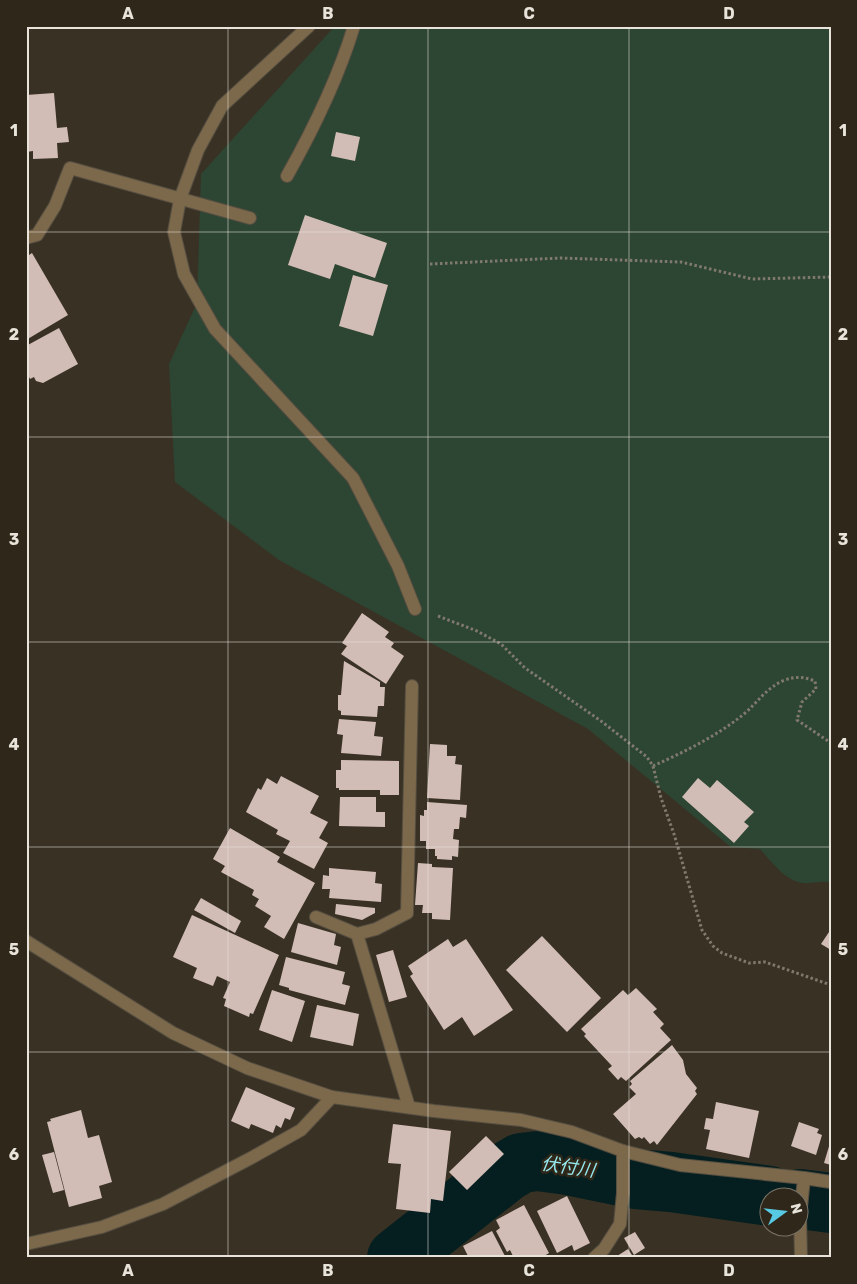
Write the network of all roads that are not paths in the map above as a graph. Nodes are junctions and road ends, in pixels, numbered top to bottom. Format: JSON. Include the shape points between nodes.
{"nodes":[{"id":1,"x":309,"y":26,"type":"edge"},
{"id":2,"x":354,"y":26,"type":"edge"},
{"id":3,"x":287,"y":176,"type":"dead end"},
{"id":4,"x":180,"y":199,"type":"junction"},
{"id":5,"x":250,"y":218,"type":"dead end"},
{"id":6,"x":26,"y":238,"type":"edge"},
{"id":7,"x":415,"y":608,"type":"road end"},
{"id":8,"x":412,"y":686,"type":"dead end"},
{"id":9,"x":316,"y":917,"type":"dead end"},
{"id":10,"x":357,"y":934,"type":"junction"},
{"id":11,"x":26,"y":941,"type":"edge"},
{"id":12,"x":332,"y":1097,"type":"junction"},
{"id":13,"x":409,"y":1107,"type":"junction"},
{"id":14,"x":623,"y":1151,"type":"junction"},
{"id":15,"x":831,"y":1182,"type":"edge"},
{"id":16,"x":803,"y":1183,"type":"junction"},
{"id":17,"x":803,"y":1186,"type":"edge"},
{"id":18,"x":800,"y":1236,"type":"edge"},
{"id":19,"x":26,"y":1244,"type":"edge"},
{"id":20,"x":594,"y":1258,"type":"edge"},
{"id":21,"x":801,"y":1258,"type":"edge"}],
"edges":[{"from":1,"to":4,"type":"street","via":[[222,106],[198,150]]},
{"from":2,"to":3,"type":"street","via":[[313,130]]},
{"from":4,"to":5,"type":"street"},
{"from":4,"to":6,"type":"street","via":[[70,168],[55,206],[37,235]]},
{"from":4,"to":7,"type":"street","via":[[174,232],[184,274],[215,329],[353,478],[398,566]]},
{"from":8,"to":10,"type":"street","via":[[407,913],[376,929]]},
{"from":9,"to":10,"type":"street"},
{"from":10,"to":13,"type":"street"},
{"from":11,"to":12,"type":"street","via":[[173,1033],[247,1068]]},
{"from":12,"to":13,"type":"street"},
{"from":12,"to":19,"type":"street","via":[[301,1130],[163,1204],[102,1227]]},
{"from":13,"to":14,"type":"street","via":[[521,1120],[572,1132]]},
{"from":14,"to":16,"type":"street","via":[[680,1164]]},
{"from":14,"to":20,"type":"street","via":[[624,1193],[620,1224]]},
{"from":15,"to":16,"type":"street"},
{"from":16,"to":17,"type":"street"},
{"from":18,"to":21,"type":"street"}]}
